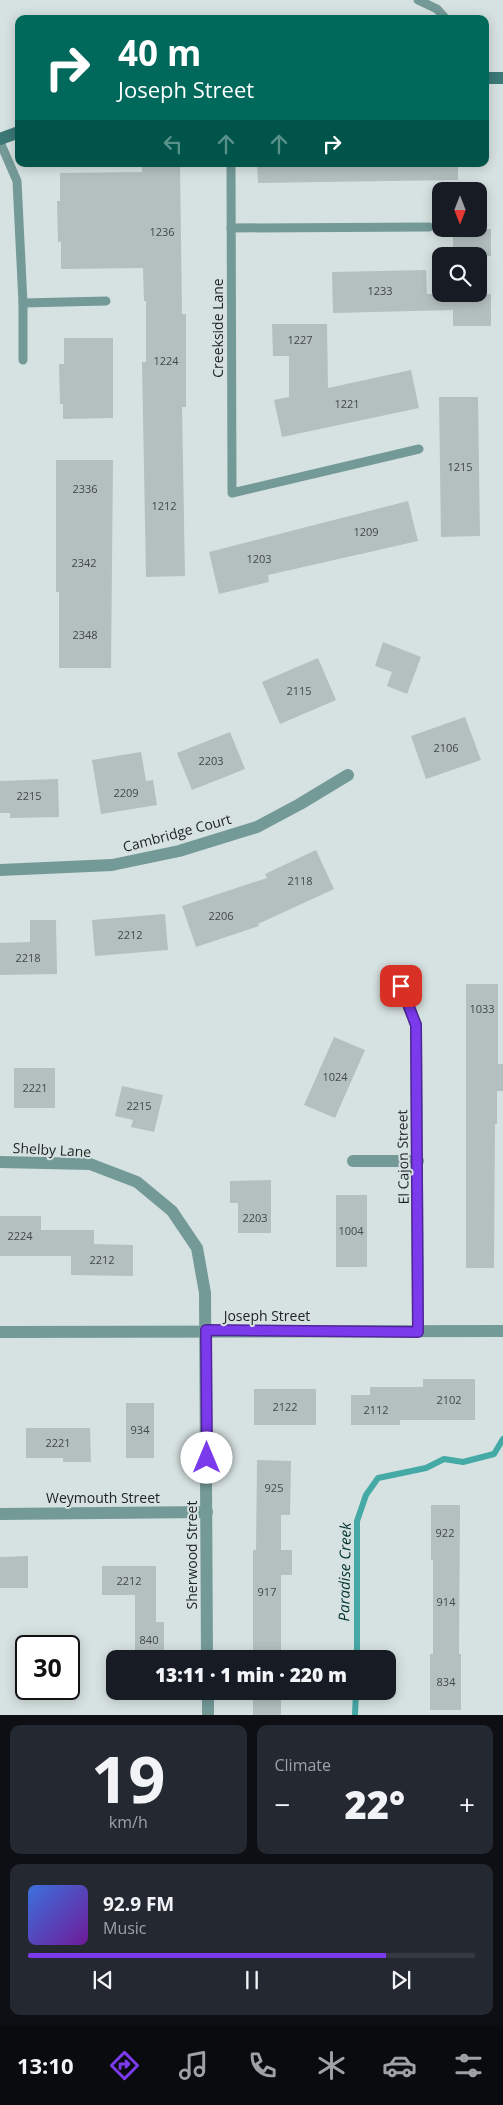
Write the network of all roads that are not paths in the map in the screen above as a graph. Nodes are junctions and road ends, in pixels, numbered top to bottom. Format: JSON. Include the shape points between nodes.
{"nodes":[{"id":1,"x":418,"y":0,"type":"edge"},
{"id":2,"x":442,"y":15,"type":"edge"},
{"id":3,"x":489,"y":78,"type":"edge"},
{"id":4,"x":503,"y":78,"type":"edge"},
{"id":5,"x":15,"y":134,"type":"edge"},
{"id":6,"x":0,"y":141,"type":"edge"},
{"id":7,"x":231,"y":167,"type":"edge"},
{"id":8,"x":429,"y":227,"type":"dead end"},
{"id":9,"x":231,"y":228,"type":"junction"},
{"id":10,"x":106,"y":301,"type":"dead end"},
{"id":11,"x":23,"y":303,"type":"junction"},
{"id":12,"x":23,"y":360,"type":"dead end"},
{"id":13,"x":419,"y":449,"type":"dead end"},
{"id":14,"x":348,"y":775,"type":"dead end"},
{"id":15,"x":0,"y":870,"type":"edge"},
{"id":16,"x":401,"y":986,"type":"dead end"},
{"id":17,"x":353,"y":1161,"type":"dead end"},
{"id":18,"x":418,"y":1161,"type":"junction"},
{"id":19,"x":0,"y":1162,"type":"edge"},
{"id":20,"x":206,"y":1330,"type":"junction"},
{"id":21,"x":503,"y":1331,"type":"edge"},
{"id":22,"x":0,"y":1332,"type":"edge"},
{"id":23,"x":418,"y":1332,"type":"junction"},
{"id":24,"x":207,"y":1512,"type":"junction"},
{"id":25,"x":0,"y":1514,"type":"edge"},
{"id":26,"x":208,"y":1650,"type":"edge"},
{"id":27,"x":208,"y":1700,"type":"edge"},
{"id":28,"x":208,"y":1715,"type":"edge"}],
"edges":[{"from":1,"to":2,"type":"lane"},
{"from":3,"to":4,"type":"street"},
{"from":5,"to":6,"type":"street"},
{"from":6,"to":11,"type":"lane","via":[[17,181]]},
{"from":7,"to":9,"type":"lane","name":"Creekside Lane"},
{"from":8,"to":9,"type":"lane"},
{"from":9,"to":13,"type":"lane","name":"Creekside Lane","via":[[232,493]]},
{"from":10,"to":11,"type":"lane"},
{"from":11,"to":12,"type":"lane"},
{"from":14,"to":15,"type":"street","name":"Cambridge Court","via":[[257,827],[179,851],[112,866]]},
{"from":16,"to":18,"type":"street","name":"El Cajon Street","via":[[416,1025]]},
{"from":17,"to":18,"type":"street"},
{"from":18,"to":23,"type":"street","name":"El Cajon Street"},
{"from":19,"to":20,"type":"street","name":"Shelby Lane","via":[[90,1164],[137,1182],[172,1212],[197,1248],[205,1293]]},
{"from":20,"to":22,"type":"street","name":"Joseph Street"},
{"from":20,"to":23,"type":"street","name":"Joseph Street"},
{"from":20,"to":24,"type":"street","name":"Sherwood Street"},
{"from":21,"to":23,"type":"street","name":"Joseph Street"},
{"from":24,"to":25,"type":"street","name":"Weymouth Street"},
{"from":24,"to":26,"type":"street","name":"Sherwood Street"},
{"from":27,"to":28,"type":"street"}]}
